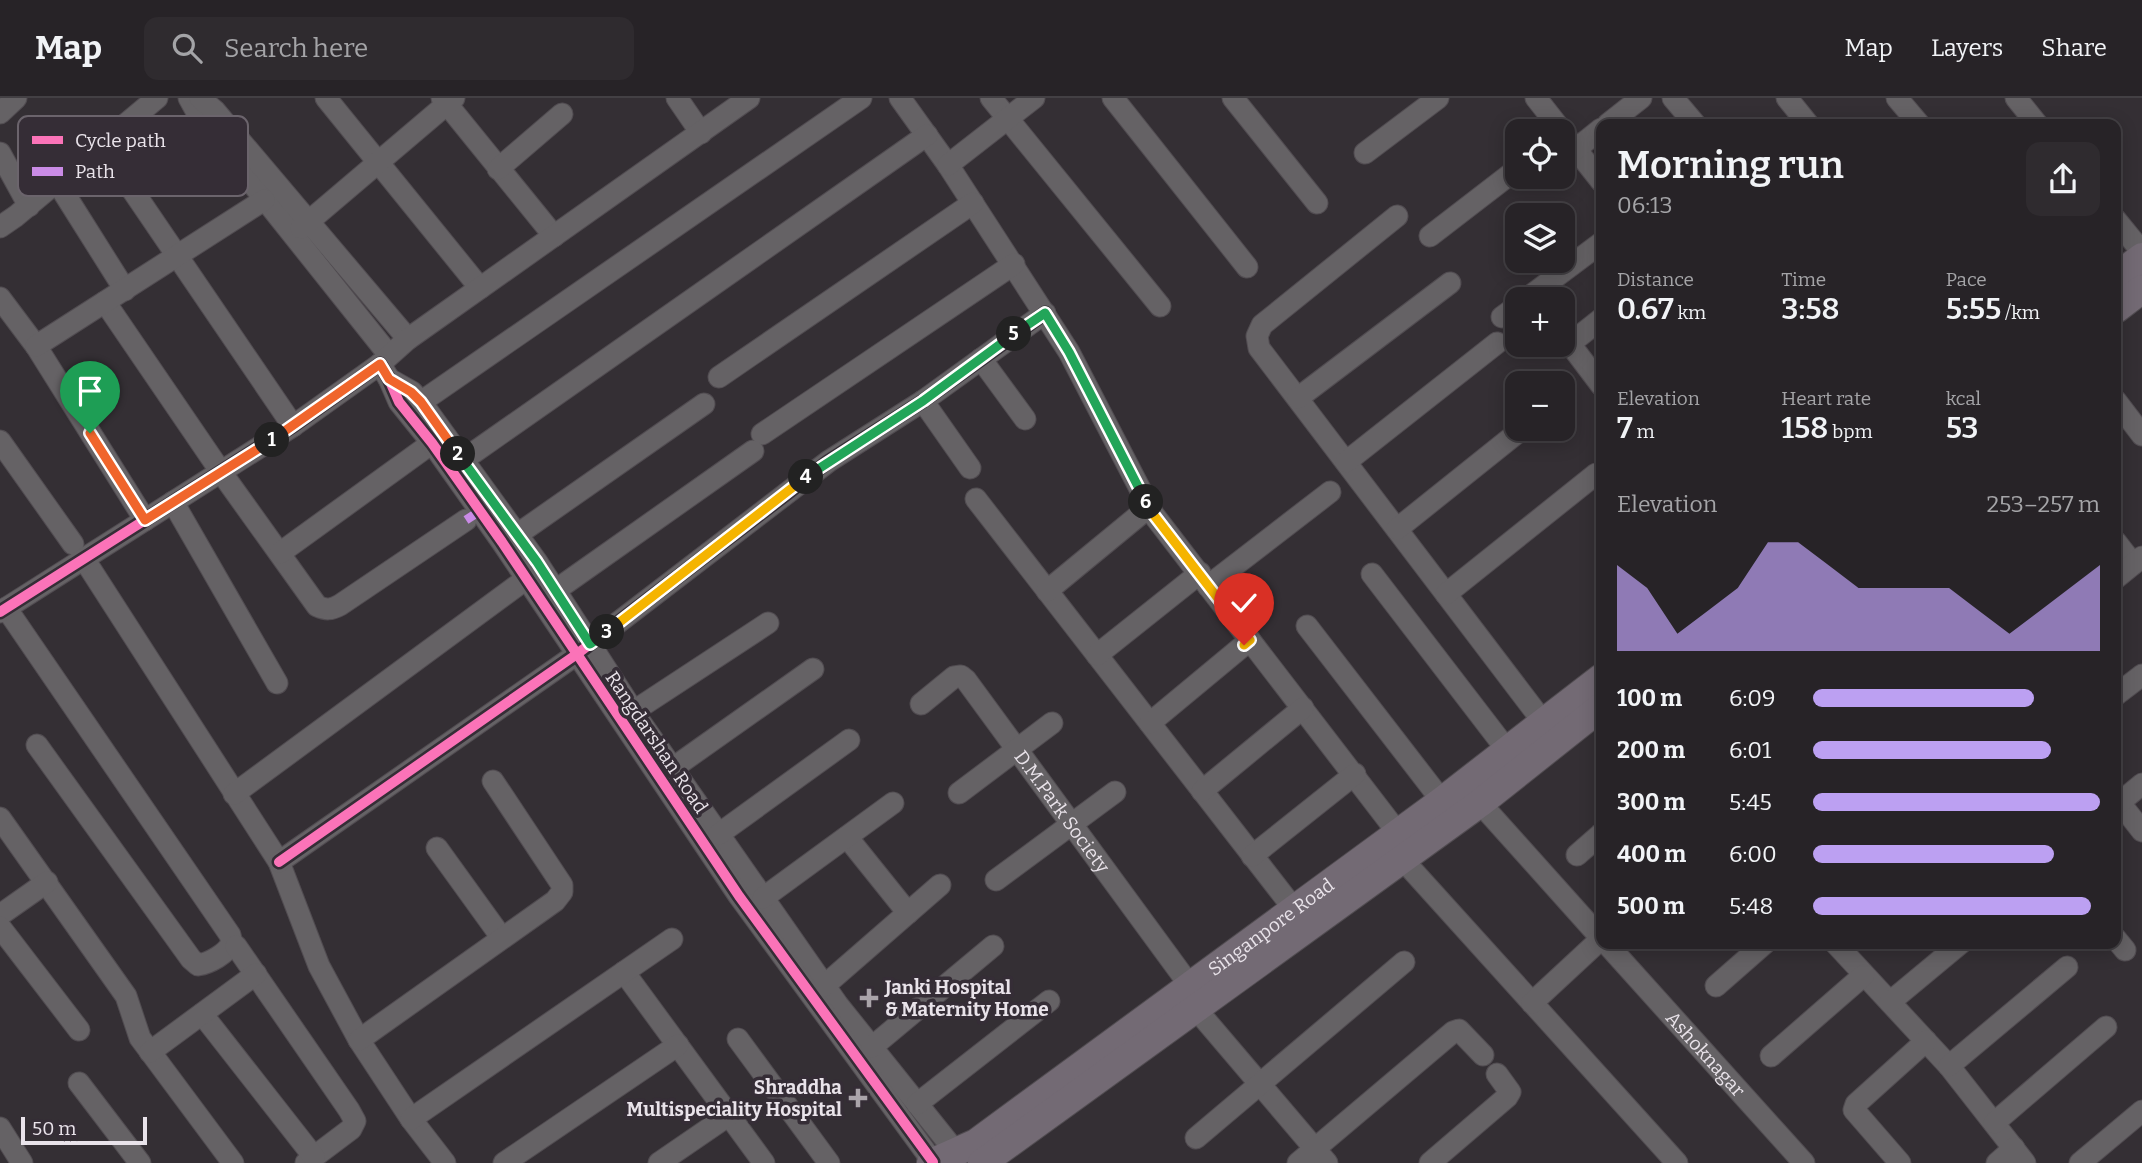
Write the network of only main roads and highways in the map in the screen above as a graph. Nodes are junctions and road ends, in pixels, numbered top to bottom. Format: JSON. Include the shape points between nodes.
{"nodes":[{"id":1,"x":2142,"y":255,"type":"edge"},
{"id":2,"x":2121,"y":273,"type":"edge"},
{"id":3,"x":2142,"y":289,"type":"edge"},
{"id":4,"x":2121,"y":305,"type":"edge"},
{"id":5,"x":1596,"y":692,"type":"edge"},
{"id":6,"x":1596,"y":693,"type":"edge"},
{"id":7,"x":1396,"y":845,"type":"junction"},
{"id":8,"x":1196,"y":1000,"type":"junction"},
{"id":9,"x":940,"y":1159,"type":"edge"},
{"id":10,"x":997,"y":1159,"type":"edge"}],
"edges":[{"from":1,"to":2,"type":"main road"},
{"from":3,"to":4,"type":"main road"},
{"from":5,"to":7,"type":"main road","name":"Singanpore Road","via":[[1507,750],[1442,801]]},
{"from":6,"to":7,"type":"main road","name":"Singanpore Road","via":[[1480,803]]},
{"from":7,"to":8,"type":"main road","name":"Singanpore Road"},
{"from":7,"to":8,"type":"main road","name":"Singanpore Road","via":[[1294,909]]},
{"from":8,"to":9,"type":"main road","name":"Singanpore Road","via":[[976,1143]]},
{"from":8,"to":10,"type":"main road","name":"Singanpore Road"}]}
